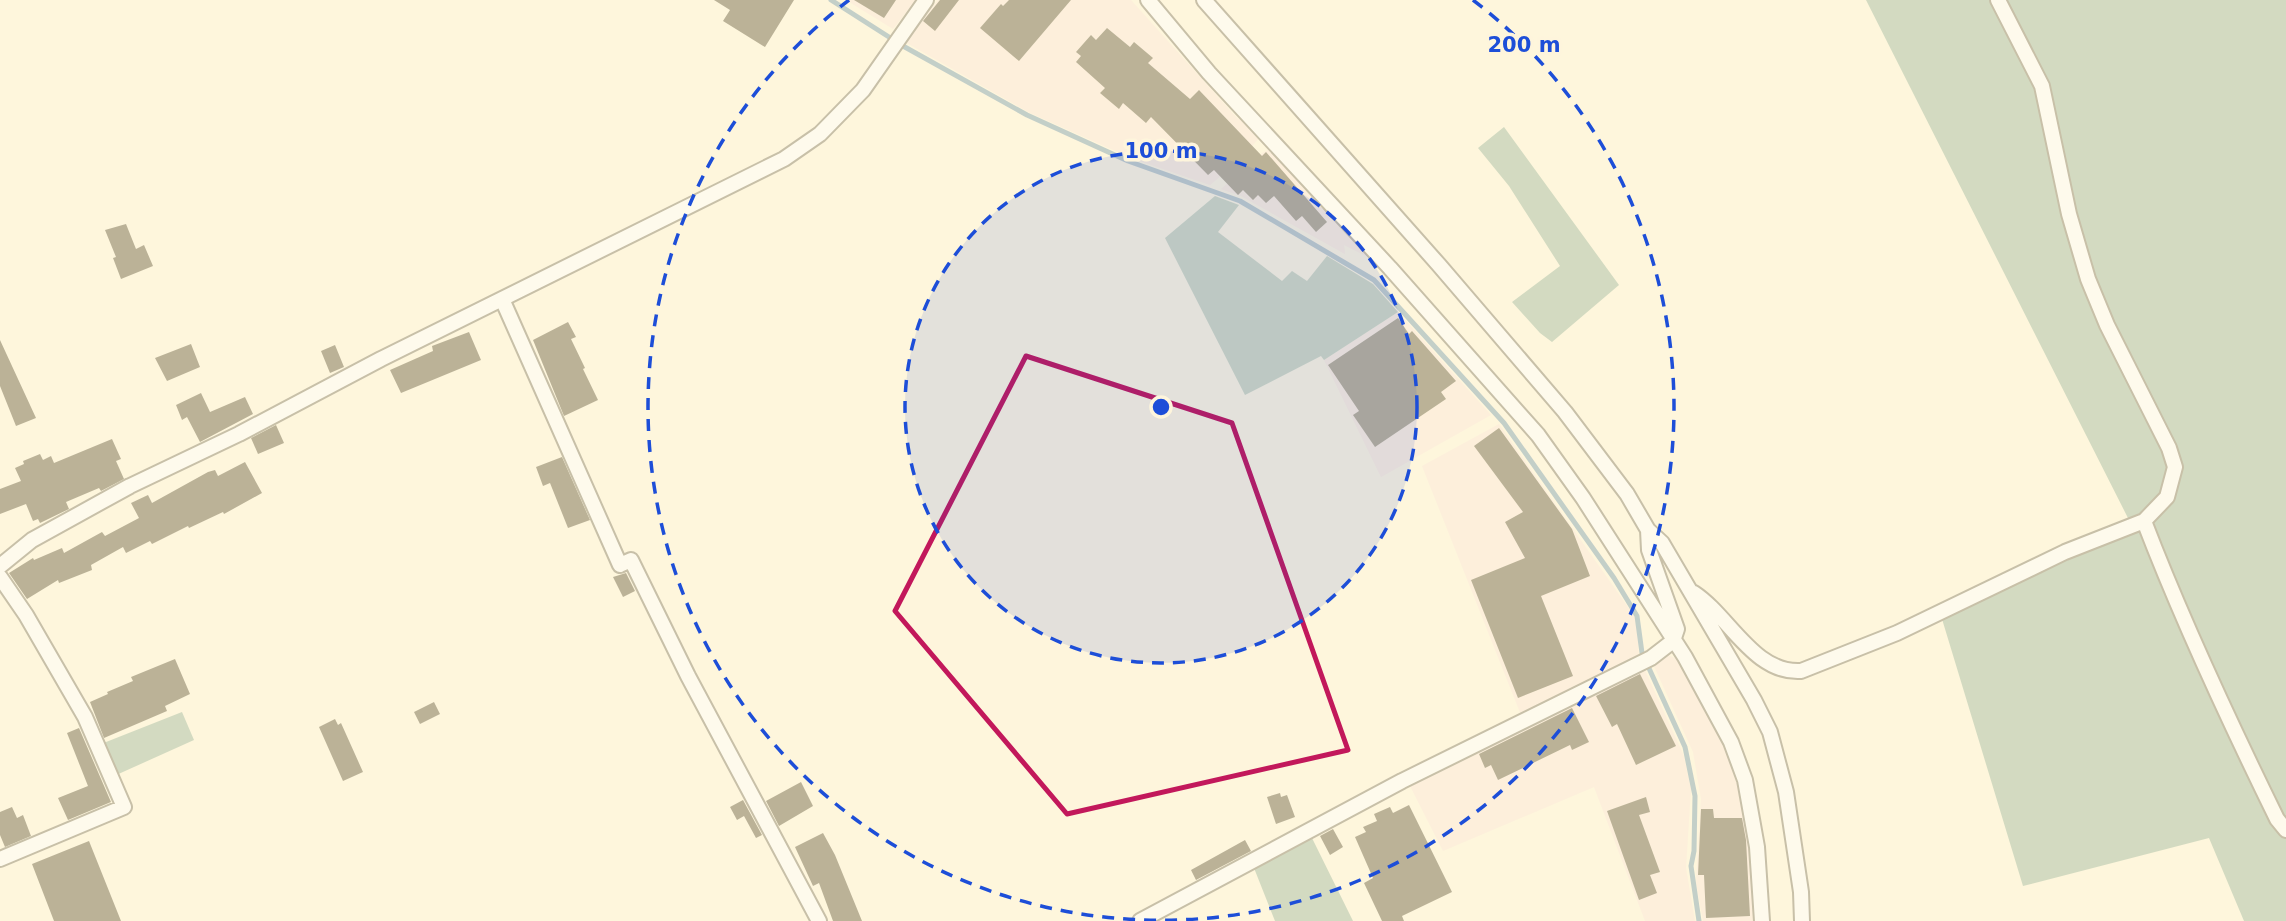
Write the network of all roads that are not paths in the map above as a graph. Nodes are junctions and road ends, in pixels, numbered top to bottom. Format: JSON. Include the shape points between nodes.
{"nodes":[{"id":1,"x":926,"y":0,"type":"edge"},
{"id":2,"x":1148,"y":0,"type":"edge"},
{"id":3,"x":1204,"y":0,"type":"edge"},
{"id":4,"x":1998,"y":0,"type":"edge"},
{"id":5,"x":502,"y":299,"type":"junction"},
{"id":6,"x":2144,"y":521,"type":"junction"},
{"id":7,"x":1648,"y":530,"type":"junction"},
{"id":8,"x":0,"y":566,"type":"edge"},
{"id":9,"x":0,"y":577,"type":"edge"},
{"id":10,"x":1687,"y":588,"type":"junction"},
{"id":11,"x":1673,"y":641,"type":"junction"},
{"id":12,"x":2286,"y":830,"type":"edge"},
{"id":13,"x":0,"y":859,"type":"edge"},
{"id":14,"x":819,"y":921,"type":"edge"},
{"id":15,"x":1140,"y":921,"type":"edge"},
{"id":16,"x":1762,"y":921,"type":"edge"},
{"id":17,"x":1802,"y":921,"type":"edge"}],
"edges":[{"from":1,"to":5,"type":"street","via":[[863,90],[820,134],[784,159]]},
{"from":2,"to":11,"type":"street","via":[[1538,435]]},
{"from":3,"to":7,"type":"street","via":[[1565,412],[1627,494]]},
{"from":4,"to":6,"type":"street","via":[[2042,86],[2088,279],[2175,467],[2167,497]]},
{"from":5,"to":8,"type":"street","via":[[130,485],[32,540]]},
{"from":5,"to":14,"type":"street","via":[[620,565],[631,560]]},
{"from":6,"to":10,"type":"street","via":[[2065,552],[1897,633],[1801,671],[1771,664]]},
{"from":6,"to":12,"type":"street","via":[[2221,704]]},
{"from":7,"to":10,"type":"street","via":[[1662,543]]},
{"from":7,"to":11,"type":"street","via":[[1649,550],[1677,629]]},
{"from":9,"to":13,"type":"street","via":[[85,717],[124,807]]},
{"from":10,"to":17,"type":"street","via":[[1770,732],[1788,804]]},
{"from":11,"to":15,"type":"street","via":[[1645,662],[1402,781]]},
{"from":11,"to":16,"type":"street","via":[[1731,742],[1745,780],[1757,847]]}]}
